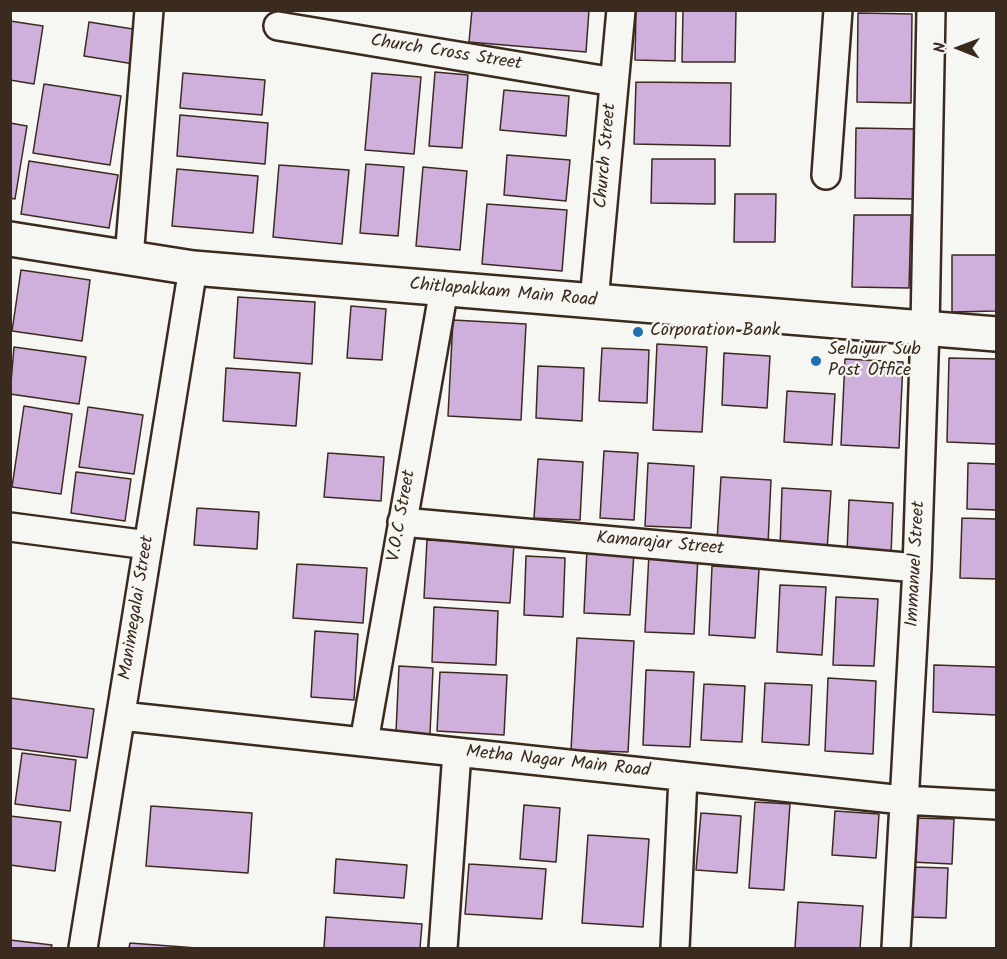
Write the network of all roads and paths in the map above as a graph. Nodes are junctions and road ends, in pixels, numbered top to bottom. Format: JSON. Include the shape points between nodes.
{"nodes":[{"id":1,"x":149,"y":10,"type":"edge"},
{"id":2,"x":621,"y":10,"type":"edge"},
{"id":3,"x":838,"y":10,"type":"edge"},
{"id":4,"x":931,"y":10,"type":"edge"},
{"id":5,"x":278,"y":26,"type":"dead end"},
{"id":6,"x":614,"y":82,"type":"junction"},
{"id":7,"x":826,"y":175,"type":"dead end"},
{"id":8,"x":10,"y":239,"type":"edge"},
{"id":9,"x":129,"y":258,"type":"junction"},
{"id":10,"x":193,"y":268,"type":"junction"},
{"id":11,"x":444,"y":289,"type":"junction"},
{"id":12,"x":594,"y":301,"type":"junction"},
{"id":13,"x":926,"y":328,"type":"junction"},
{"id":14,"x":996,"y":334,"type":"edge"},
{"id":15,"x":402,"y":522,"type":"junction"},
{"id":16,"x":10,"y":527,"type":"edge"},
{"id":17,"x":148,"y":545,"type":"junction"},
{"id":18,"x":917,"y":568,"type":"junction"},
{"id":19,"x":121,"y":716,"type":"junction"},
{"id":20,"x":364,"y":742,"type":"junction"},
{"id":21,"x":457,"y":752,"type":"junction"},
{"id":22,"x":683,"y":777,"type":"junction"},
{"id":23,"x":903,"y":800,"type":"junction"},
{"id":24,"x":996,"y":805,"type":"edge"},
{"id":25,"x":83,"y":948,"type":"edge"},
{"id":26,"x":443,"y":948,"type":"edge"},
{"id":27,"x":675,"y":948,"type":"edge"},
{"id":28,"x":896,"y":948,"type":"edge"}],
"edges":[{"from":1,"to":9,"type":"street"},
{"from":2,"to":6,"type":"street","name":"Church Street"},
{"from":3,"to":7,"type":"street"},
{"from":4,"to":13,"type":"street","name":"Immanuel Street"},
{"from":5,"to":6,"type":"street","name":"Church Cross Street"},
{"from":6,"to":12,"type":"street","name":"Church Street"},
{"from":8,"to":9,"type":"street","name":"Chitlapakkam Main Road"},
{"from":9,"to":10,"type":"street","name":"Chitlapakkam Main Road"},
{"from":10,"to":11,"type":"street","name":"Chitlapakkam Main Road"},
{"from":10,"to":17,"type":"street","name":"Manimegalai Street"},
{"from":11,"to":12,"type":"street","name":"Chitlapakkam Main Road"},
{"from":11,"to":15,"type":"street","name":"V.O.C Street"},
{"from":12,"to":13,"type":"street","name":"Chitlapakkam Main Road"},
{"from":13,"to":14,"type":"street","name":"Chitlapakkam Main Road"},
{"from":13,"to":18,"type":"street","name":"Immanuel Street"},
{"from":15,"to":18,"type":"street","name":"Kamarajar Street"},
{"from":15,"to":20,"type":"street","name":"V.O.C Street"},
{"from":16,"to":17,"type":"street"},
{"from":17,"to":19,"type":"street","name":"Manimegalai Street"},
{"from":18,"to":23,"type":"street","name":"Immanuel Street"},
{"from":19,"to":20,"type":"street","name":"Metha Nagar Main Road"},
{"from":19,"to":25,"type":"street","name":"Manimegalai Street"},
{"from":20,"to":21,"type":"street","name":"Metha Nagar Main Road"},
{"from":21,"to":22,"type":"street","name":"Metha Nagar Main Road"},
{"from":21,"to":26,"type":"street"},
{"from":22,"to":23,"type":"street","name":"Metha Nagar Main Road"},
{"from":22,"to":27,"type":"street"},
{"from":23,"to":24,"type":"street","name":"Metha Nagar Main Road"},
{"from":23,"to":28,"type":"street","name":"Immanuel Street"}]}
